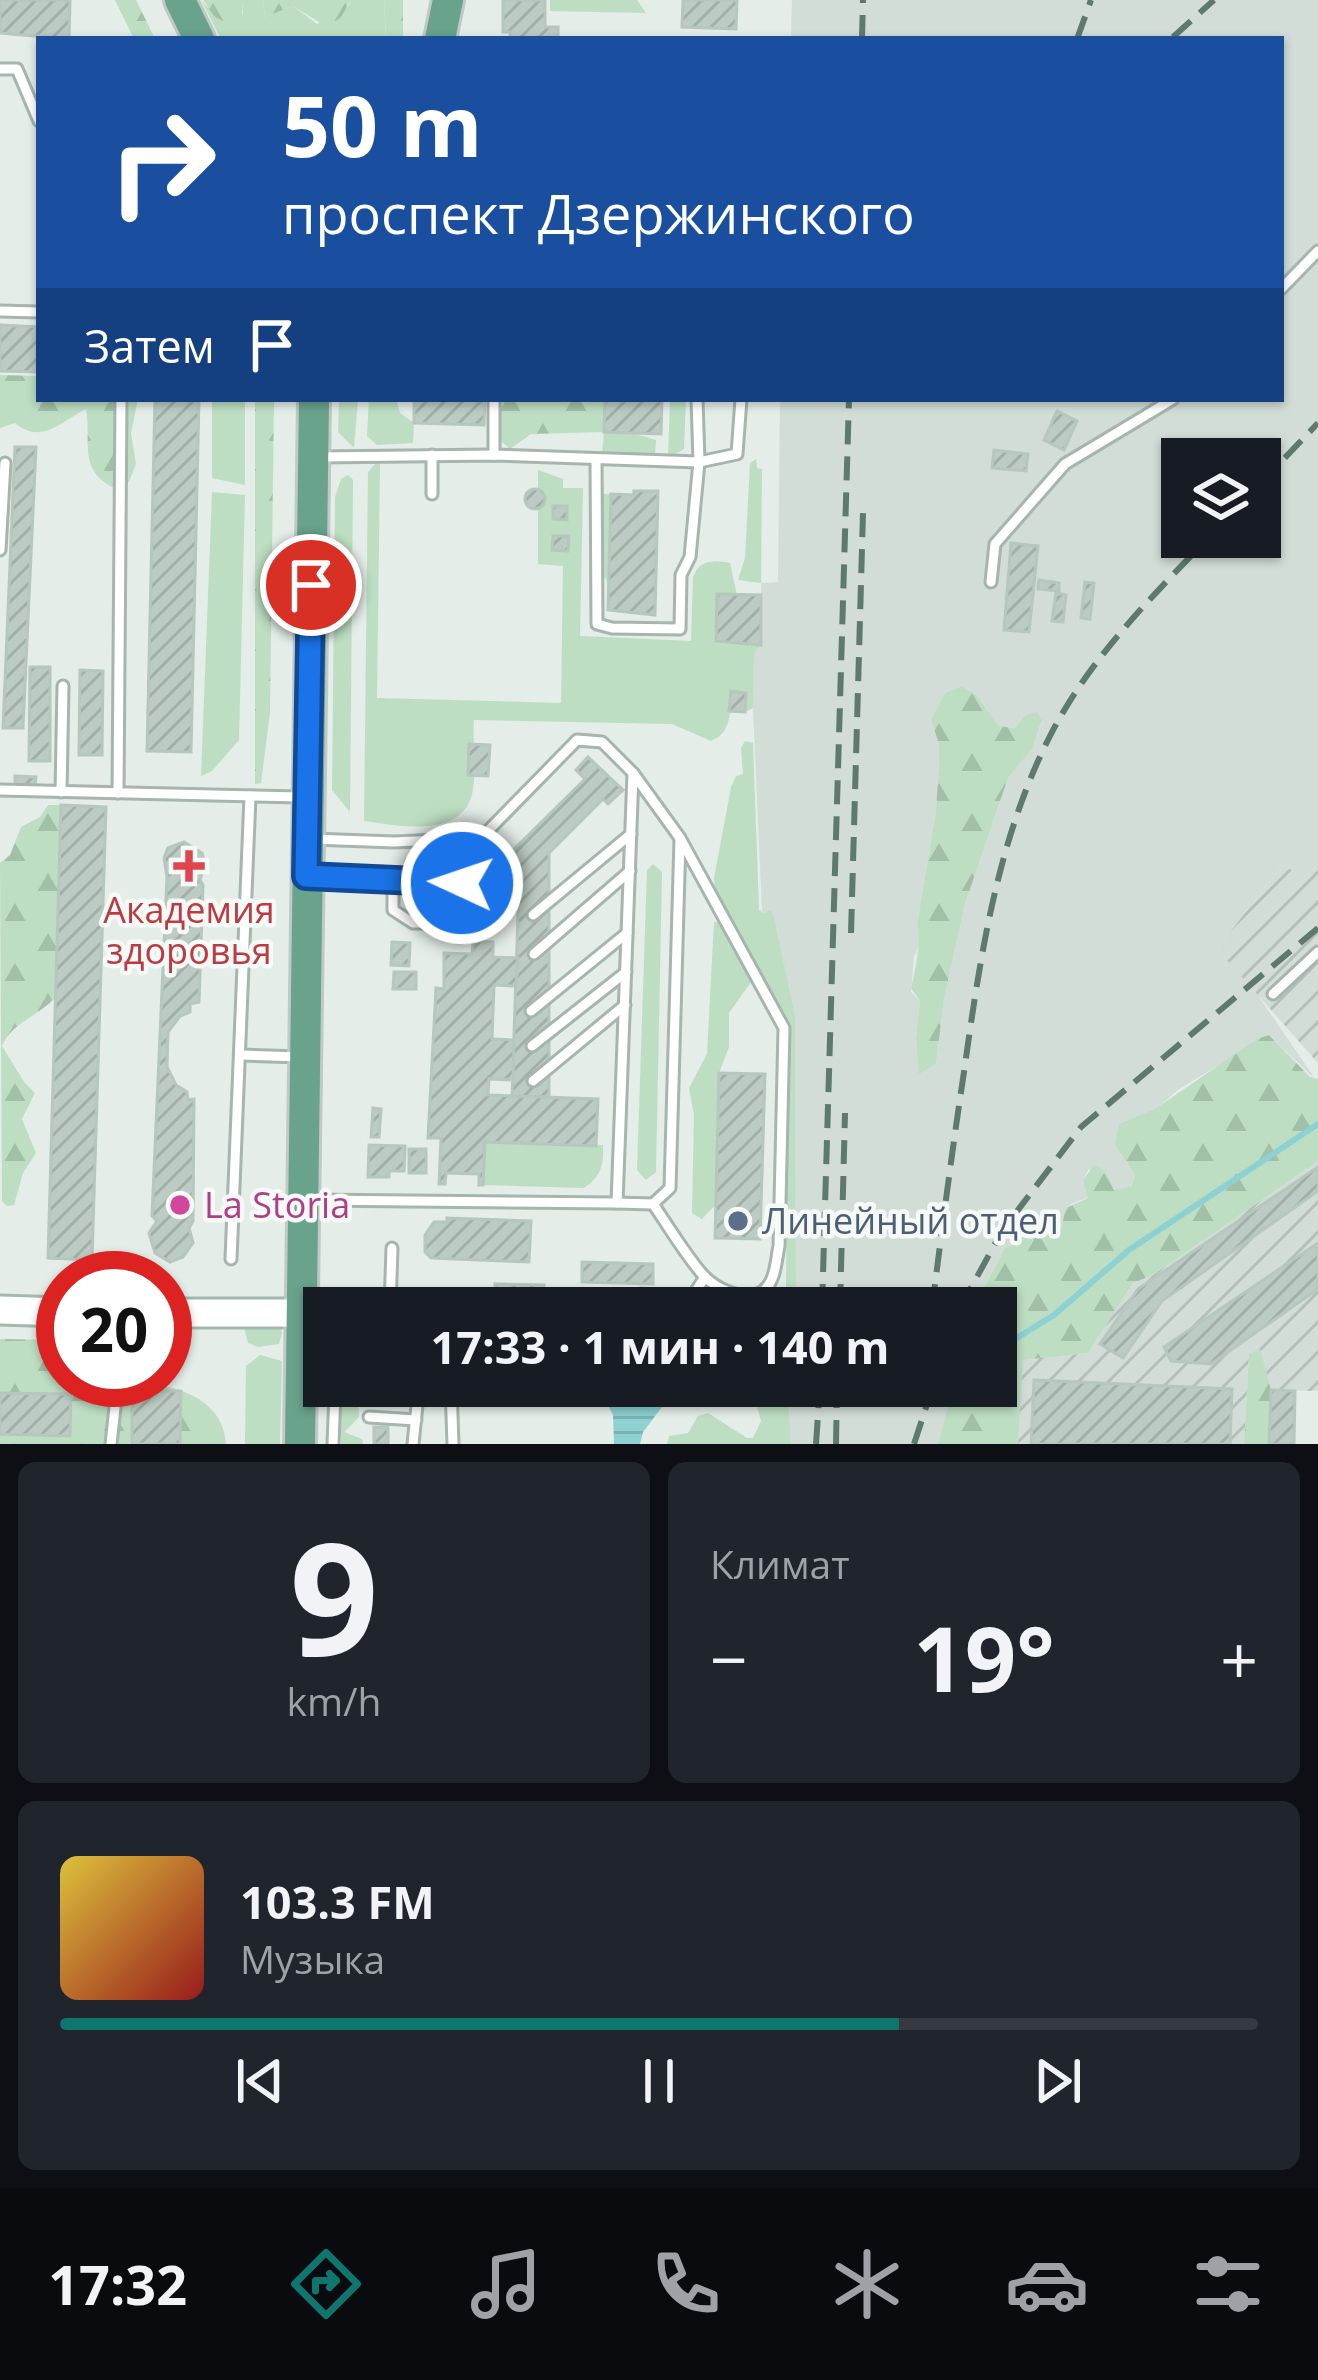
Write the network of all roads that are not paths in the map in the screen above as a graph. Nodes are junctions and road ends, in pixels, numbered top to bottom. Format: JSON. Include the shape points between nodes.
{"nodes":[{"id":1,"x":180,"y":0,"type":"edge"},
{"id":2,"x":448,"y":0,"type":"edge"},
{"id":3,"x":198,"y":36,"type":"edge"},
{"id":4,"x":442,"y":36,"type":"edge"},
{"id":5,"x":0,"y":69,"type":"edge"},
{"id":6,"x":36,"y":114,"type":"edge"},
{"id":7,"x":1318,"y":250,"type":"edge"},
{"id":8,"x":1284,"y":286,"type":"edge"},
{"id":9,"x":0,"y":311,"type":"edge"},
{"id":10,"x":36,"y":312,"type":"edge"},
{"id":11,"x":121,"y":402,"type":"edge"},
{"id":12,"x":314,"y":402,"type":"edge"},
{"id":13,"x":494,"y":402,"type":"edge"},
{"id":14,"x":697,"y":402,"type":"edge"},
{"id":15,"x":741,"y":402,"type":"edge"},
{"id":16,"x":1168,"y":402,"type":"edge"},
{"id":17,"x":494,"y":454,"type":"junction"},
{"id":18,"x":432,"y":455,"type":"junction"},
{"id":19,"x":313,"y":458,"type":"junction"},
{"id":20,"x":596,"y":460,"type":"junction"},
{"id":21,"x":699,"y":462,"type":"junction"},
{"id":22,"x":4,"y":463,"type":"dead end"},
{"id":23,"x":432,"y":494,"type":"dead end"},
{"id":24,"x":0,"y":550,"type":"edge"},
{"id":25,"x":991,"y":582,"type":"dead end"},
{"id":26,"x":64,"y":686,"type":"dead end"},
{"id":27,"x":633,"y":772,"type":"junction"},
{"id":28,"x":0,"y":790,"type":"edge"},
{"id":29,"x":61,"y":792,"type":"junction"},
{"id":30,"x":118,"y":793,"type":"junction"},
{"id":31,"x":250,"y":796,"type":"junction"},
{"id":32,"x":307,"y":797,"type":"junction"},
{"id":33,"x":631,"y":834,"type":"junction"},
{"id":34,"x":680,"y":838,"type":"junction"},
{"id":35,"x":306,"y":839,"type":"junction"},
{"id":36,"x":630,"y":871,"type":"junction"},
{"id":37,"x":306,"y":876,"type":"junction"},
{"id":38,"x":393,"y":880,"type":"junction"},
{"id":39,"x":533,"y":915,"type":"dead end"},
{"id":40,"x":627,"y":933,"type":"junction"},
{"id":41,"x":1318,"y":952,"type":"edge"},
{"id":42,"x":534,"y":954,"type":"dead end"},
{"id":43,"x":626,"y":972,"type":"junction"},
{"id":44,"x":1273,"y":994,"type":"dead end"},
{"id":45,"x":625,"y":1005,"type":"junction"},
{"id":46,"x":531,"y":1011,"type":"dead end"},
{"id":47,"x":532,"y":1046,"type":"dead end"},
{"id":48,"x":241,"y":1054,"type":"junction"},
{"id":49,"x":305,"y":1057,"type":"junction"},
{"id":50,"x":533,"y":1081,"type":"dead end"},
{"id":51,"x":305,"y":1200,"type":"junction"},
{"id":52,"x":617,"y":1203,"type":"junction"},
{"id":53,"x":653,"y":1204,"type":"junction"},
{"id":54,"x":392,"y":1248,"type":"dead end"},
{"id":55,"x":231,"y":1259,"type":"dead end"},
{"id":56,"x":705,"y":1277,"type":"junction"},
{"id":57,"x":311,"y":1287,"type":"edge"},
{"id":58,"x":391,"y":1287,"type":"edge"},
{"id":59,"x":698,"y":1287,"type":"edge"},
{"id":60,"x":0,"y":1310,"type":"edge"},
{"id":61,"x":36,"y":1311,"type":"edge"},
{"id":62,"x":192,"y":1313,"type":"edge"},
{"id":63,"x":303,"y":1314,"type":"edge"},
{"id":64,"x":303,"y":1369,"type":"edge"},
{"id":65,"x":302,"y":1375,"type":"junction"},
{"id":66,"x":115,"y":1407,"type":"edge"},
{"id":67,"x":417,"y":1407,"type":"edge"},
{"id":68,"x":452,"y":1407,"type":"edge"},
{"id":69,"x":369,"y":1417,"type":"dead end"},
{"id":70,"x":416,"y":1420,"type":"junction"},
{"id":71,"x":111,"y":1444,"type":"edge"},
{"id":72,"x":300,"y":1444,"type":"edge"},
{"id":73,"x":333,"y":1444,"type":"edge"},
{"id":74,"x":413,"y":1444,"type":"edge"},
{"id":75,"x":453,"y":1444,"type":"edge"}],
"edges":[{"from":1,"to":3,"type":"main road"},
{"from":2,"to":4,"type":"main road"},
{"from":5,"to":6,"type":"lane","via":[[17,69]]},
{"from":7,"to":8,"type":"lane"},
{"from":9,"to":10,"type":"lane"},
{"from":11,"to":30,"type":"lane"},
{"from":12,"to":19,"type":"main road"},
{"from":13,"to":17,"type":"lane"},
{"from":14,"to":21,"type":"lane"},
{"from":15,"to":21,"type":"lane","via":[[737,454]]},
{"from":16,"to":25,"type":"lane","via":[[1065,464],[995,544]]},
{"from":17,"to":18,"type":"lane"},
{"from":17,"to":20,"type":"lane"},
{"from":18,"to":19,"type":"lane"},
{"from":18,"to":23,"type":"lane"},
{"from":19,"to":32,"type":"main road"},
{"from":20,"to":21,"type":"lane"},
{"from":20,"to":21,"type":"lane","via":[[597,624],[663,630],[680,628]]},
{"from":22,"to":24,"type":"lane"},
{"from":26,"to":29,"type":"lane"},
{"from":27,"to":33,"type":"lane"},
{"from":27,"to":34,"type":"lane"},
{"from":27,"to":35,"type":"lane","via":[[602,742],[578,740],[482,838]]},
{"from":28,"to":29,"type":"lane"},
{"from":29,"to":30,"type":"lane"},
{"from":30,"to":31,"type":"lane"},
{"from":31,"to":32,"type":"lane"},
{"from":31,"to":48,"type":"lane"},
{"from":32,"to":35,"type":"main road"},
{"from":33,"to":36,"type":"lane"},
{"from":33,"to":39,"type":"lane"},
{"from":34,"to":53,"type":"lane","via":[[670,1188]]},
{"from":34,"to":56,"type":"lane","via":[[784,1028],[775,1273],[764,1291],[749,1296]]},
{"from":35,"to":37,"type":"main road"},
{"from":36,"to":40,"type":"lane"},
{"from":36,"to":42,"type":"lane"},
{"from":37,"to":38,"type":"lane"},
{"from":37,"to":49,"type":"main road"},
{"from":38,"to":38,"type":"lane","via":[[462,883],[461,923],[413,923],[393,910]]},
{"from":40,"to":43,"type":"lane"},
{"from":40,"to":46,"type":"lane"},
{"from":41,"to":44,"type":"lane"},
{"from":43,"to":45,"type":"lane"},
{"from":43,"to":47,"type":"lane"},
{"from":45,"to":50,"type":"lane"},
{"from":45,"to":52,"type":"lane"},
{"from":48,"to":49,"type":"lane"},
{"from":48,"to":55,"type":"lane"},
{"from":49,"to":51,"type":"main road"},
{"from":51,"to":52,"type":"lane"},
{"from":51,"to":57,"type":"main road"},
{"from":52,"to":53,"type":"lane"},
{"from":53,"to":56,"type":"lane"},
{"from":54,"to":58,"type":"lane"},
{"from":56,"to":59,"type":"lane"},
{"from":60,"to":61,"type":"street"},
{"from":62,"to":63,"type":"street"},
{"from":64,"to":65,"type":"main road"},
{"from":65,"to":72,"type":"main road"},
{"from":65,"to":73,"type":"lane","via":[[335,1392]]},
{"from":66,"to":71,"type":"lane"},
{"from":67,"to":70,"type":"lane"},
{"from":68,"to":75,"type":"lane"},
{"from":69,"to":70,"type":"lane"},
{"from":70,"to":74,"type":"lane"}]}
